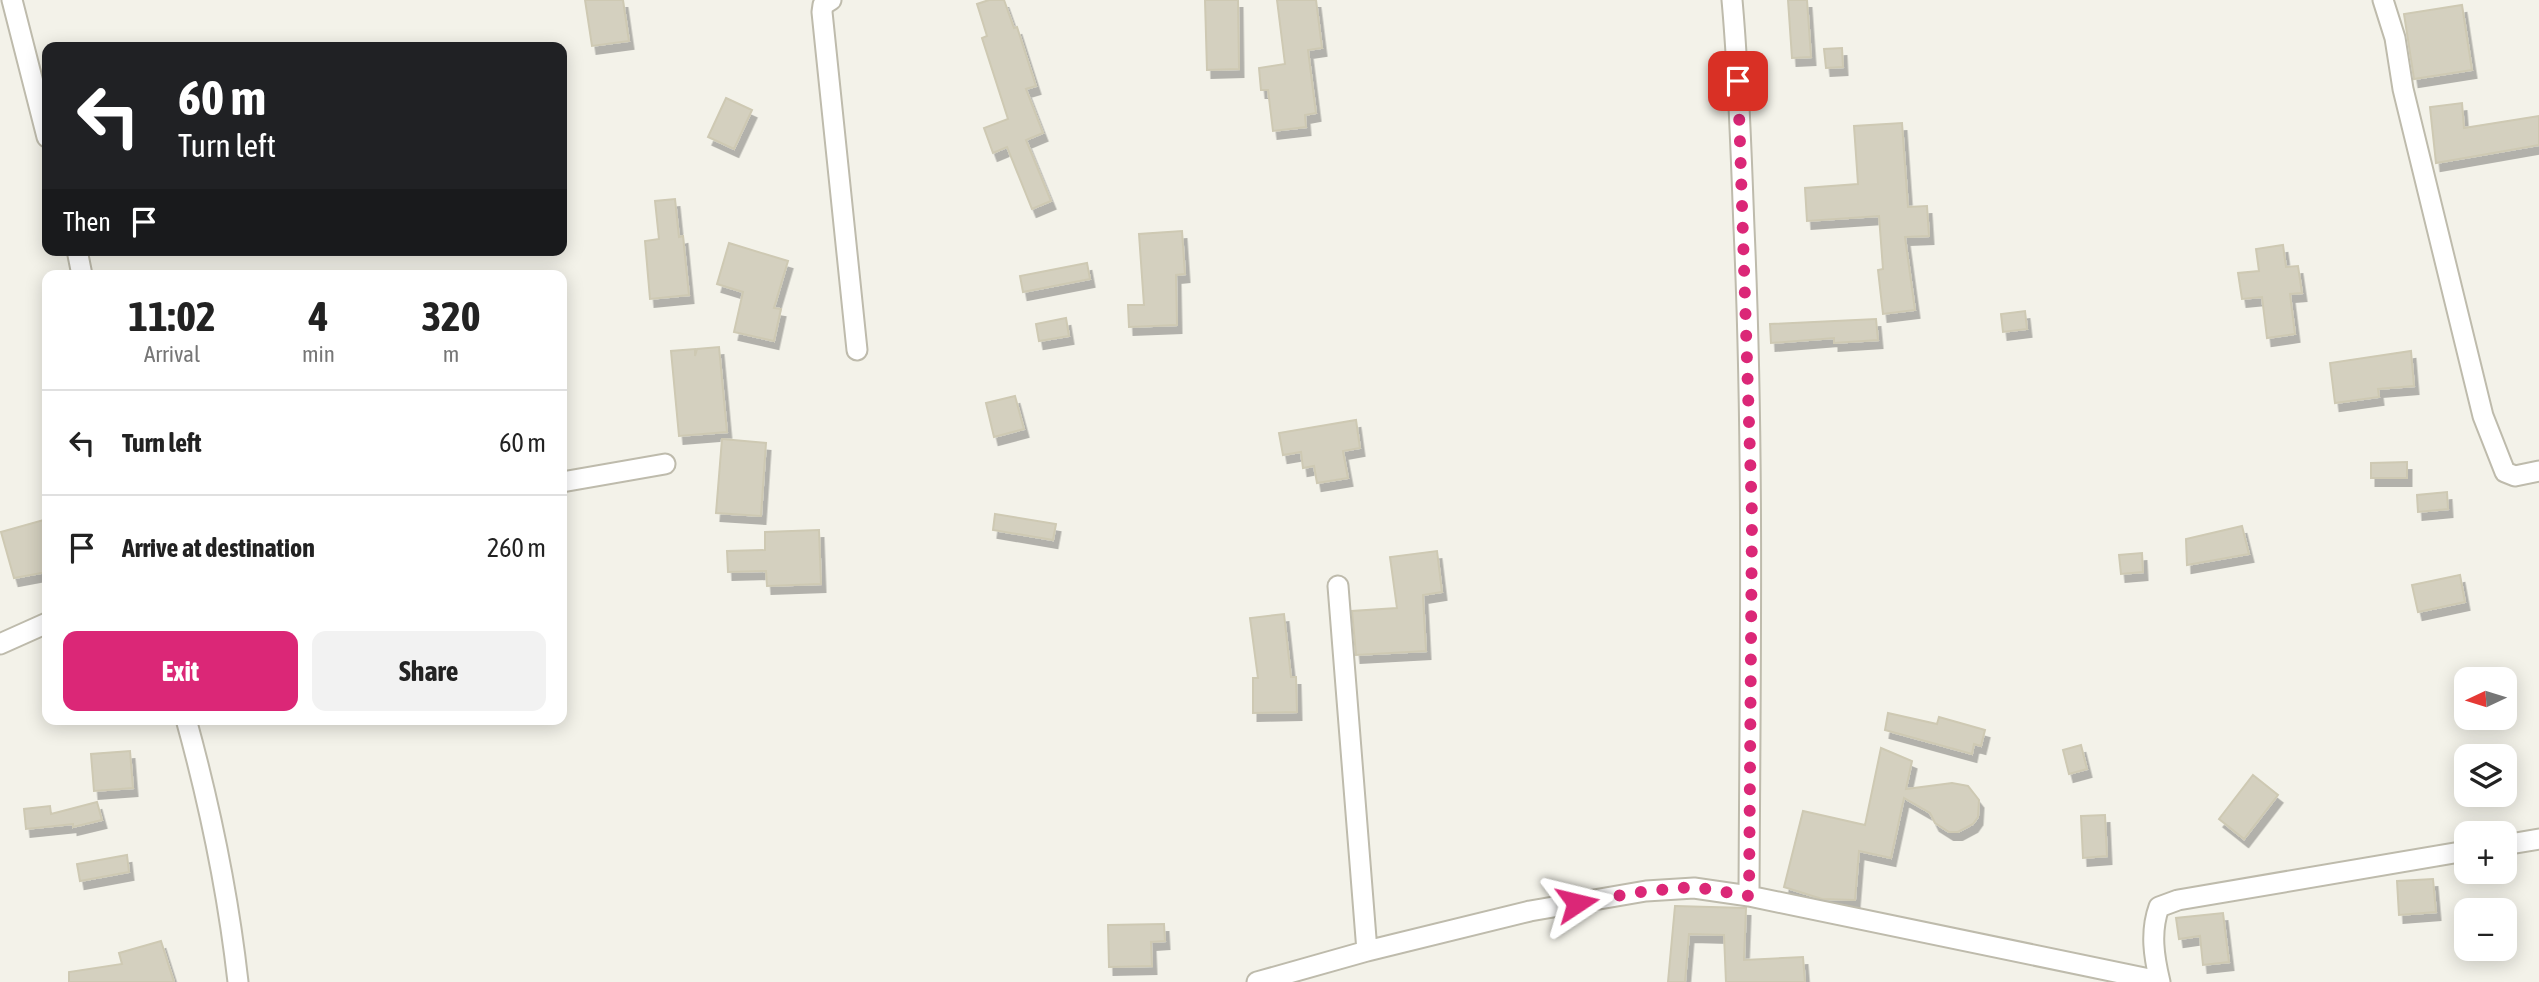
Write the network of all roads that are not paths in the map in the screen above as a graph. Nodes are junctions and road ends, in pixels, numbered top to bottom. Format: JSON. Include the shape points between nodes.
{"nodes":[{"id":1,"x":12,"y":0,"type":"edge"},
{"id":2,"x":831,"y":0,"type":"edge"},
{"id":3,"x":1731,"y":0,"type":"edge"},
{"id":4,"x":2383,"y":0,"type":"edge"},
{"id":5,"x":42,"y":117,"type":"edge"},
{"id":6,"x":857,"y":350,"type":"dead end"},
{"id":7,"x":666,"y":464,"type":"dead end"},
{"id":8,"x":2539,"y":471,"type":"edge"},
{"id":9,"x":567,"y":481,"type":"edge"},
{"id":10,"x":1338,"y":586,"type":"dead end"},
{"id":11,"x":42,"y":625,"type":"edge"},
{"id":12,"x":0,"y":644,"type":"edge"},
{"id":13,"x":188,"y":725,"type":"edge"},
{"id":14,"x":2539,"y":839,"type":"edge"},
{"id":15,"x":2517,"y":843,"type":"edge"},
{"id":16,"x":2454,"y":853,"type":"edge"},
{"id":17,"x":1749,"y":896,"type":"junction"},
{"id":18,"x":1367,"y":951,"type":"junction"},
{"id":19,"x":238,"y":982,"type":"edge"},
{"id":20,"x":1259,"y":982,"type":"edge"},
{"id":21,"x":2159,"y":982,"type":"edge"}],
"edges":[{"from":1,"to":5,"type":"street"},
{"from":2,"to":6,"type":"street","via":[[822,12]]},
{"from":3,"to":17,"type":"street","via":[[1745,237],[1751,460]]},
{"from":4,"to":8,"type":"street","via":[[2483,416],[2505,472],[2515,476]]},
{"from":7,"to":9,"type":"street"},
{"from":10,"to":18,"type":"street"},
{"from":11,"to":12,"type":"street"},
{"from":13,"to":19,"type":"street","via":[[230,908]]},
{"from":14,"to":15,"type":"street"},
{"from":16,"to":21,"type":"street","via":[[2159,907],[2154,922],[2154,958]]},
{"from":17,"to":18,"type":"street","via":[[1694,887],[1646,891],[1530,911]]},
{"from":17,"to":21,"type":"street"},
{"from":18,"to":20,"type":"street"}]}
